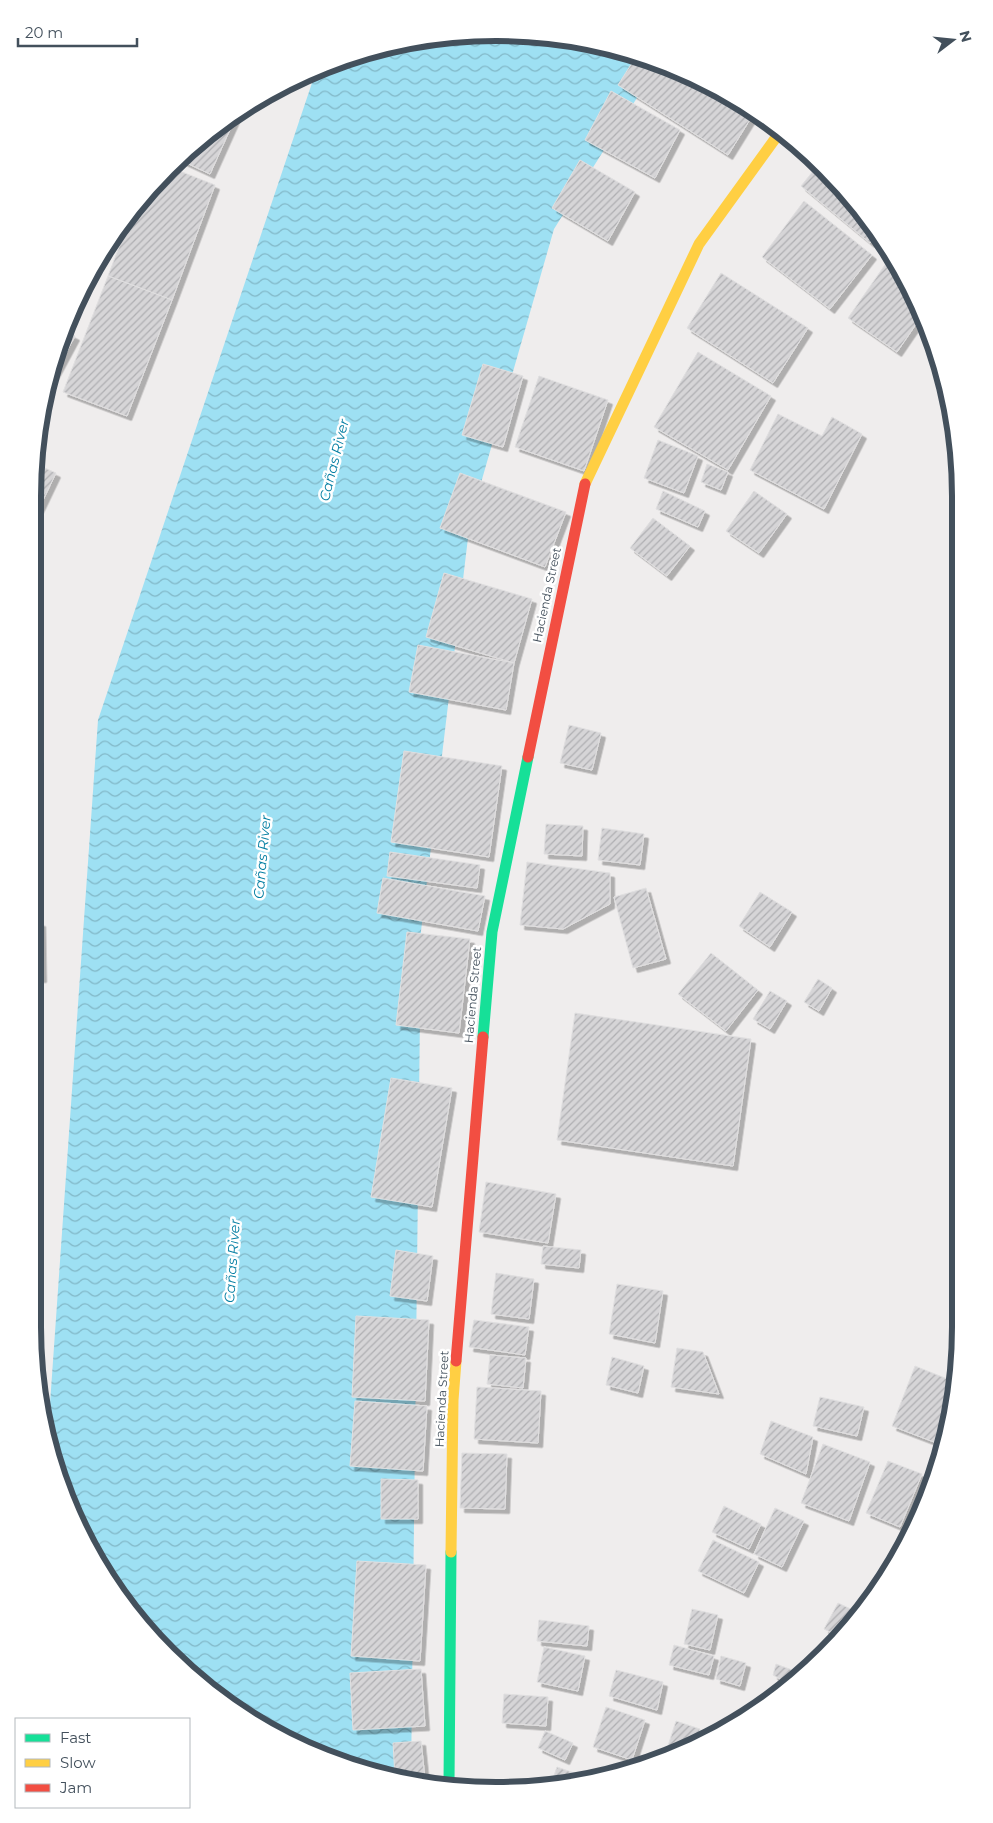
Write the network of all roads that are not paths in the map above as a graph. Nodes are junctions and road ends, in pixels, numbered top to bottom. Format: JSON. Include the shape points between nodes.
{"nodes":[{"id":1,"x":776,"y":137,"type":"edge"},
{"id":2,"x":449,"y":1779,"type":"edge"}],
"edges":[{"from":1,"to":2,"type":"street","name":"Hacienda Street","via":[[699,244],[583,488],[492,932],[454,1400]]}]}
